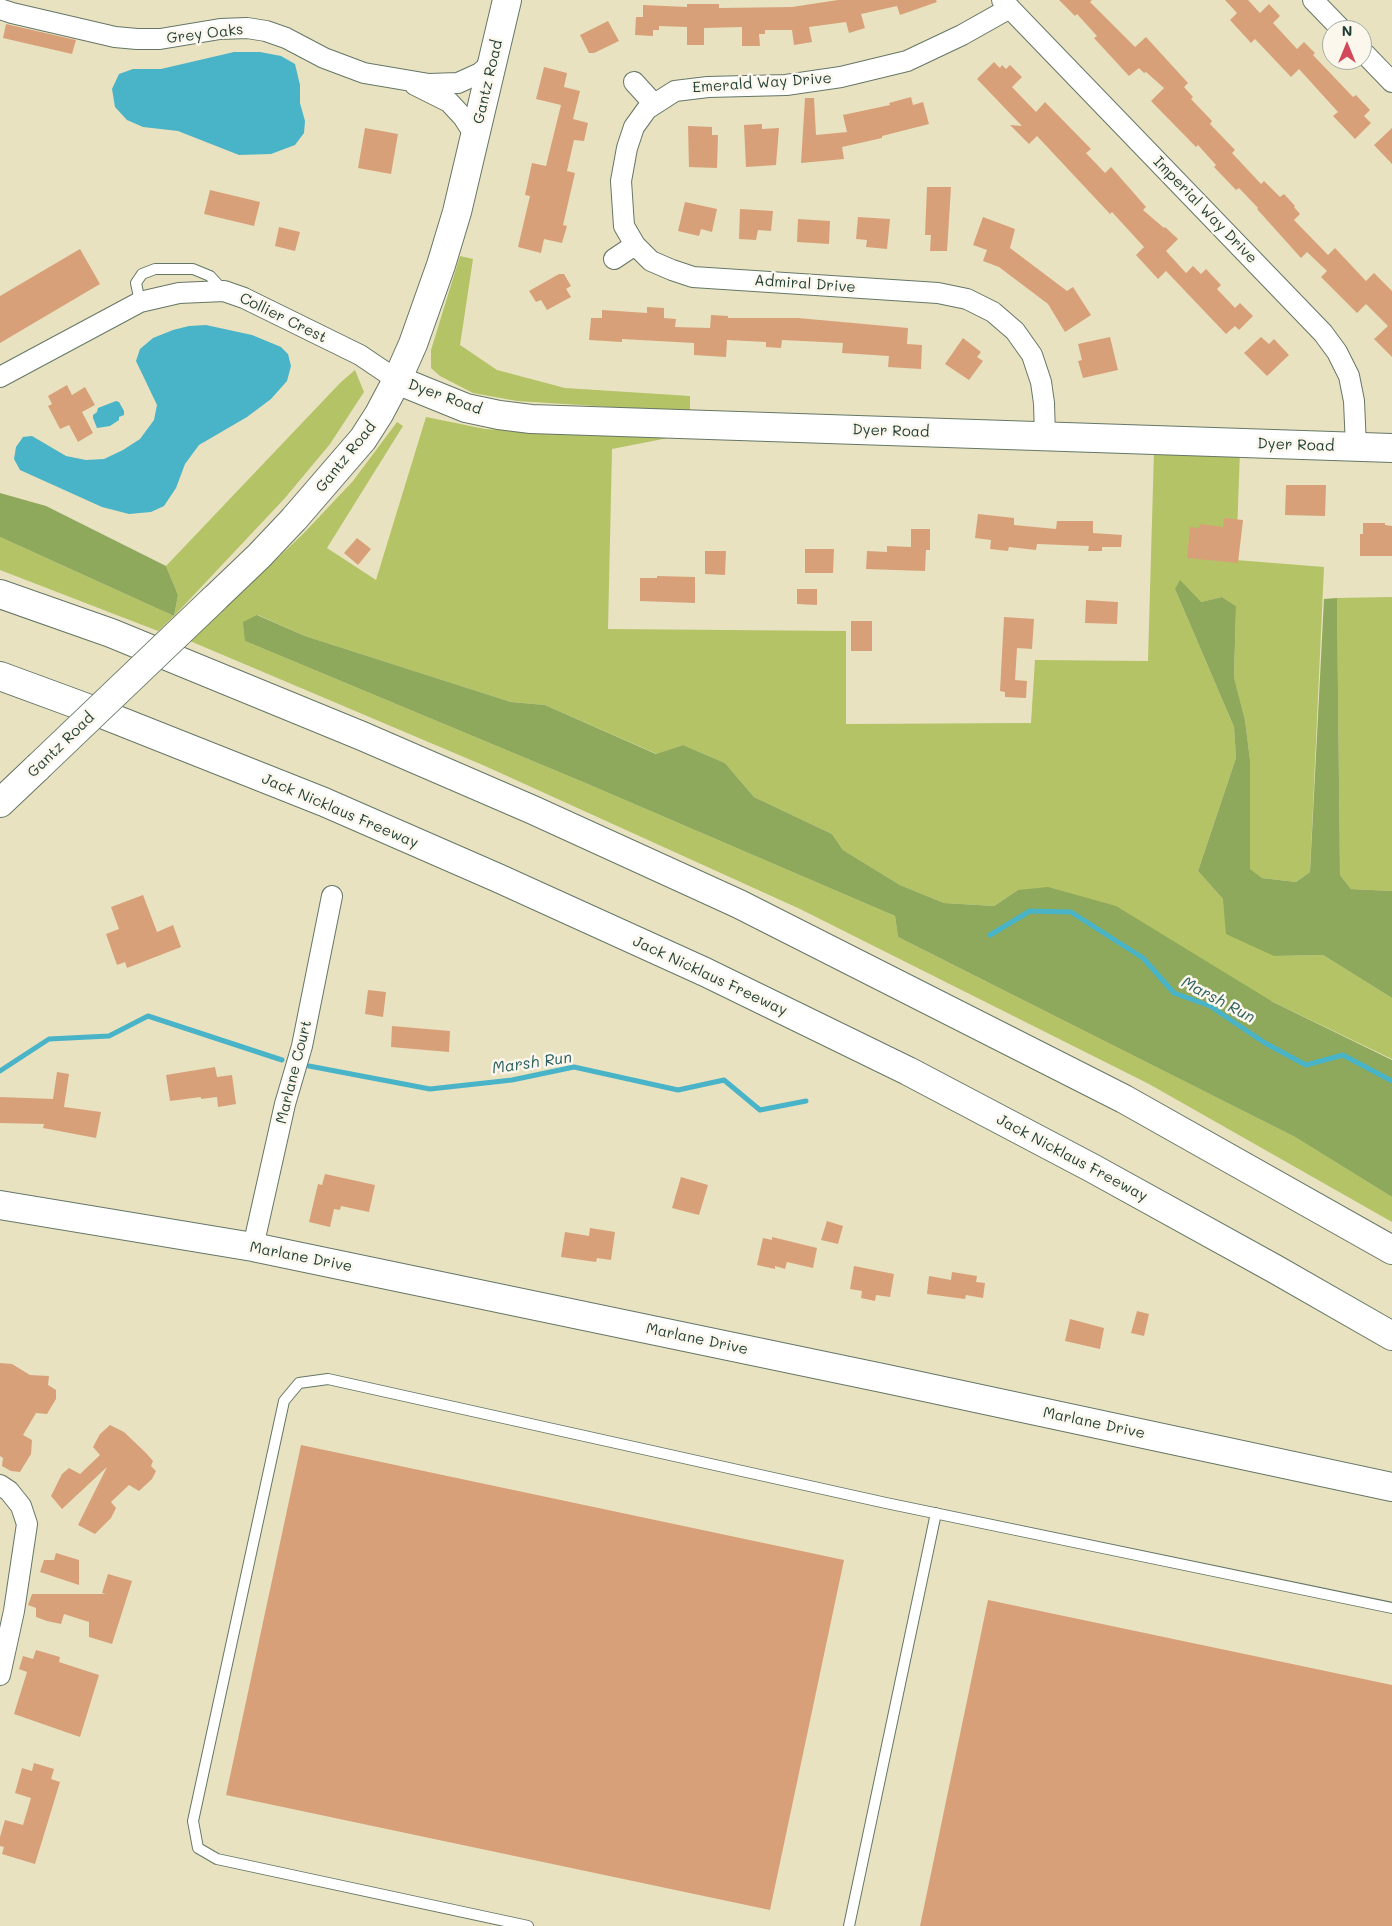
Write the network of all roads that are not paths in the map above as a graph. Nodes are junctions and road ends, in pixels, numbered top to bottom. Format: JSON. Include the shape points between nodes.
{"nodes":[{"id":1,"x":507,"y":0,"type":"edge"},
{"id":2,"x":1313,"y":0,"type":"edge"},
{"id":3,"x":1006,"y":4,"type":"edge"},
{"id":4,"x":9,"y":7,"type":"edge"},
{"id":5,"x":1332,"y":20,"type":"edge"},
{"id":6,"x":1372,"y":61,"type":"edge"},
{"id":7,"x":493,"y":62,"type":"junction"},
{"id":8,"x":404,"y":80,"type":"junction"},
{"id":9,"x":634,"y":82,"type":"dead end"},
{"id":10,"x":1392,"y":82,"type":"edge"},
{"id":11,"x":654,"y":104,"type":"junction"},
{"id":12,"x":475,"y":136,"type":"junction"},
{"id":13,"x":635,"y":244,"type":"junction"},
{"id":14,"x":614,"y":259,"type":"dead end"},
{"id":15,"x":224,"y":291,"type":"junction"},
{"id":16,"x":140,"y":302,"type":"junction"},
{"id":17,"x":0,"y":377,"type":"edge"},
{"id":18,"x":397,"y":380,"type":"junction"},
{"id":19,"x":1045,"y":437,"type":"junction"},
{"id":20,"x":1356,"y":447,"type":"junction"},
{"id":21,"x":1392,"y":448,"type":"edge"},
{"id":22,"x":0,"y":594,"type":"edge"},
{"id":23,"x":0,"y":676,"type":"edge"},
{"id":24,"x":0,"y":803,"type":"edge"},
{"id":25,"x":332,"y":896,"type":"dead end"},
{"id":26,"x":0,"y":1205,"type":"edge"},
{"id":27,"x":254,"y":1247,"type":"junction"},
{"id":28,"x":1392,"y":1250,"type":"edge"},
{"id":29,"x":1392,"y":1336,"type":"edge"},
{"id":30,"x":0,"y":1485,"type":"edge"},
{"id":31,"x":1392,"y":1487,"type":"edge"},
{"id":32,"x":936,"y":1513,"type":"junction"},
{"id":33,"x":1392,"y":1608,"type":"edge"},
{"id":34,"x":0,"y":1675,"type":"edge"},
{"id":35,"x":528,"y":1926,"type":"edge"},
{"id":36,"x":849,"y":1926,"type":"edge"}],
"edges":[{"from":1,"to":7,"type":"main road","name":"Gantz Road"},
{"from":2,"to":5,"type":"street"},
{"from":3,"to":11,"type":"street","name":"Emerald Way Drive","via":[[962,35],[907,61],[841,77],[786,85],[675,91]]},
{"from":3,"to":20,"type":"street","name":"Imperial Way Drive","via":[[1323,333],[1349,376],[1354,401]]},
{"from":4,"to":8,"type":"street","name":"Grey Oaks","via":[[115,37],[137,39],[247,28],[286,38],[324,58],[364,73]]},
{"from":6,"to":10,"type":"street"},
{"from":7,"to":8,"type":"street","name":"Grey Oaks","via":[[480,73],[458,83],[429,84]]},
{"from":7,"to":12,"type":"main road","name":"Gantz Road"},
{"from":8,"to":12,"type":"street","name":"Grey Oaks","via":[[449,102]]},
{"from":9,"to":11,"type":"street"},
{"from":11,"to":13,"type":"street","name":"Admiral Drive","via":[[634,127],[620,182],[624,226]]},
{"from":12,"to":18,"type":"main road","name":"Gantz Road","via":[[441,265]]},
{"from":13,"to":14,"type":"street"},
{"from":13,"to":19,"type":"street","name":"Admiral Drive","via":[[651,261],[693,276],[938,293],[967,299],[993,312],[1015,331],[1032,355],[1041,382]]},
{"from":15,"to":16,"type":"street","name":"Collier Crest","via":[[178,292]]},
{"from":15,"to":16,"type":"lane","via":[[210,276],[193,269],[155,268],[142,274],[136,283]]},
{"from":15,"to":18,"type":"street","name":"Collier Crest","via":[[360,355]]},
{"from":16,"to":17,"type":"street","name":"Collier Crest"},
{"from":18,"to":19,"type":"main road","name":"Dyer Road","via":[[466,408],[532,419]]},
{"from":18,"to":24,"type":"main road","name":"Gantz Road","bridge":true,"via":[[364,439],[294,519]]},
{"from":19,"to":20,"type":"main road","name":"Dyer Road"},
{"from":20,"to":21,"type":"main road","name":"Dyer Road"},
{"from":22,"to":28,"type":"main road","via":[[110,633],[362,736],[740,904],[1124,1099]]},
{"from":23,"to":29,"type":"main road","name":"Jack Nicklaus Freeway","via":[[324,802],[705,972],[908,1071],[1092,1168]]},
{"from":25,"to":27,"type":"street","name":"Marlane Court","via":[[302,1046],[285,1104]]},
{"from":26,"to":27,"type":"main road","name":"Marlane Drive"},
{"from":27,"to":31,"type":"main road","name":"Marlane Drive"},
{"from":30,"to":34,"type":"street","via":[[21,1506],[26,1524],[14,1611]]},
{"from":32,"to":33,"type":"lane"},
{"from":32,"to":35,"type":"lane","via":[[328,1379],[299,1383],[284,1401],[193,1821],[198,1848],[216,1859]]},
{"from":32,"to":36,"type":"lane"}]}
